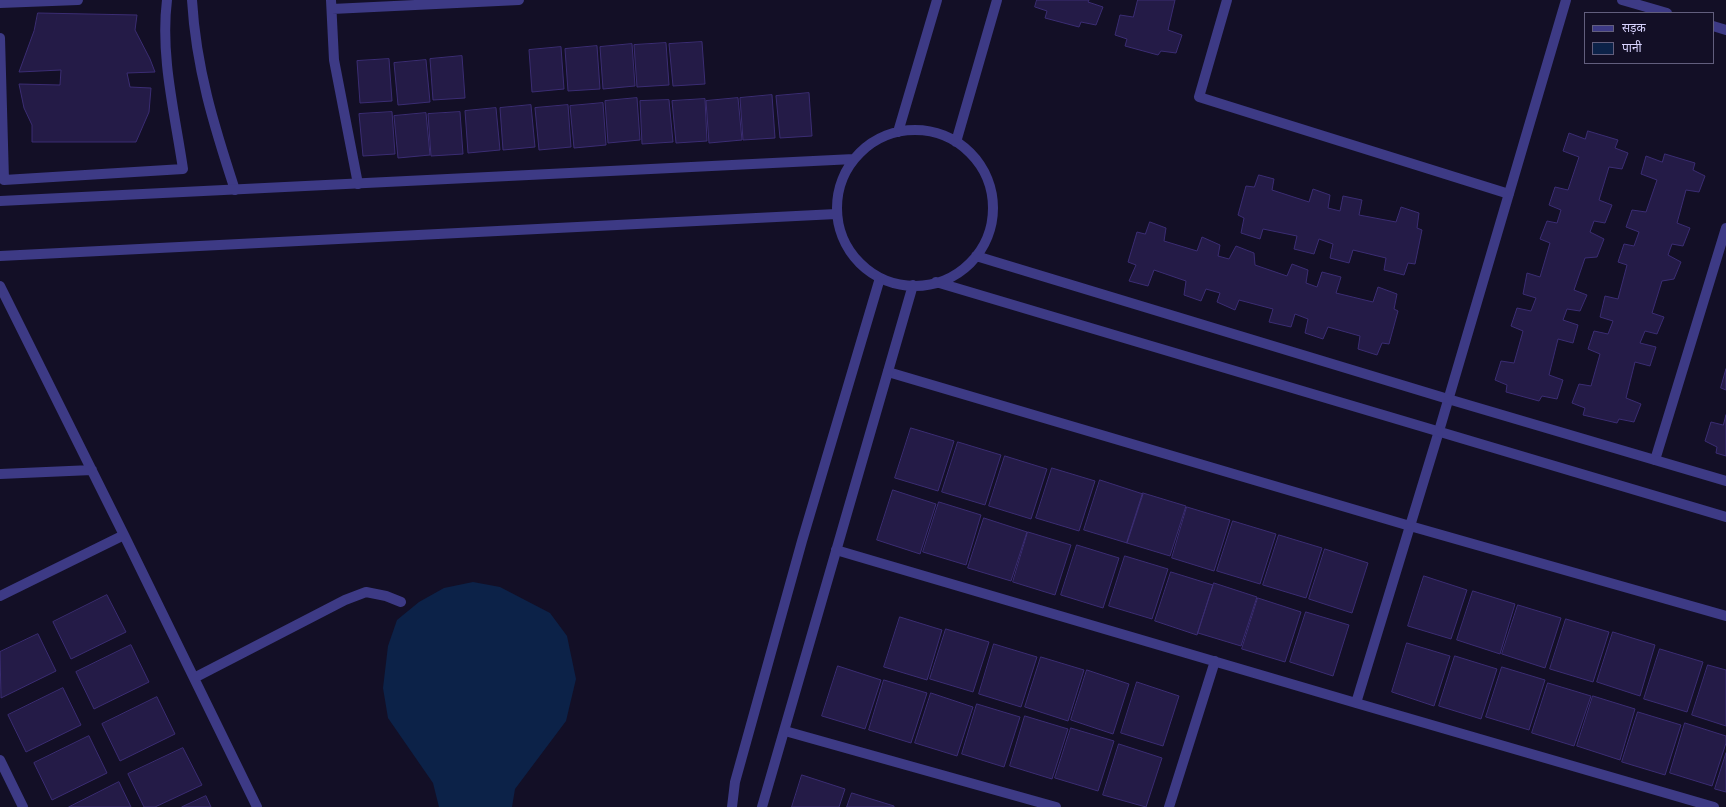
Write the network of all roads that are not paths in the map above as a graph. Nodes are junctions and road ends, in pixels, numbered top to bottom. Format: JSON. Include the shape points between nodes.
{"nodes":[{"id":1,"x":78,"y":0,"type":"edge"},
{"id":2,"x":167,"y":0,"type":"edge"},
{"id":3,"x":192,"y":0,"type":"edge"},
{"id":4,"x":519,"y":0,"type":"edge"},
{"id":5,"x":937,"y":0,"type":"edge"},
{"id":6,"x":997,"y":0,"type":"edge"},
{"id":7,"x":1227,"y":0,"type":"edge"},
{"id":8,"x":1566,"y":0,"type":"edge"},
{"id":9,"x":1622,"y":0,"type":"edge"},
{"id":10,"x":0,"y":3,"type":"edge"},
{"id":11,"x":332,"y":4,"type":"edge"},
{"id":12,"x":1664,"y":12,"type":"edge"},
{"id":13,"x":1714,"y":26,"type":"edge"},
{"id":14,"x":1726,"y":30,"type":"edge"},
{"id":15,"x":0,"y":38,"type":"edge"},
{"id":16,"x":898,"y":132,"type":"junction"},
{"id":17,"x":956,"y":142,"type":"junction"},
{"id":18,"x":854,"y":159,"type":"junction"},
{"id":19,"x":2,"y":178,"type":"edge"},
{"id":20,"x":358,"y":184,"type":"junction"},
{"id":21,"x":235,"y":190,"type":"junction"},
{"id":22,"x":1509,"y":194,"type":"junction"},
{"id":23,"x":0,"y":201,"type":"edge"},
{"id":24,"x":836,"y":214,"type":"junction"},
{"id":25,"x":1726,"y":228,"type":"edge"},
{"id":26,"x":0,"y":256,"type":"edge"},
{"id":27,"x":976,"y":256,"type":"junction"},
{"id":28,"x":880,"y":278,"type":"junction"},
{"id":29,"x":936,"y":282,"type":"junction"},
{"id":30,"x":913,"y":285,"type":"junction"},
{"id":31,"x":0,"y":286,"type":"edge"},
{"id":32,"x":888,"y":372,"type":"junction"},
{"id":33,"x":1448,"y":399,"type":"junction"},
{"id":34,"x":1439,"y":431,"type":"junction"},
{"id":35,"x":1655,"y":460,"type":"junction"},
{"id":36,"x":92,"y":470,"type":"junction"},
{"id":37,"x":0,"y":474,"type":"edge"},
{"id":38,"x":1726,"y":480,"type":"edge"},
{"id":39,"x":1726,"y":517,"type":"edge"},
{"id":40,"x":1410,"y":526,"type":"junction"},
{"id":41,"x":124,"y":534,"type":"junction"},
{"id":42,"x":836,"y":550,"type":"junction"},
{"id":43,"x":0,"y":596,"type":"edge"},
{"id":44,"x":401,"y":602,"type":"dead end"},
{"id":45,"x":1726,"y":616,"type":"edge"},
{"id":46,"x":1215,"y":661,"type":"junction"},
{"id":47,"x":194,"y":678,"type":"junction"},
{"id":48,"x":1356,"y":703,"type":"junction"},
{"id":49,"x":784,"y":731,"type":"junction"},
{"id":50,"x":0,"y":760,"type":"edge"},
{"id":51,"x":23,"y":807,"type":"edge"},
{"id":52,"x":257,"y":807,"type":"edge"},
{"id":53,"x":732,"y":807,"type":"edge"},
{"id":54,"x":762,"y":807,"type":"edge"},
{"id":55,"x":1056,"y":807,"type":"edge"},
{"id":56,"x":1169,"y":807,"type":"edge"},
{"id":57,"x":1714,"y":807,"type":"edge"}],
"edges":[{"from":1,"to":10,"type":"street"},
{"from":2,"to":19,"type":"street","via":[[164,23],[165,50],[183,169]]},
{"from":3,"to":21,"type":"street","via":[[201,75]]},
{"from":4,"to":11,"type":"street"},
{"from":5,"to":16,"type":"street"},
{"from":6,"to":17,"type":"street"},
{"from":7,"to":22,"type":"street","via":[[1199,97]]},
{"from":8,"to":22,"type":"street"},
{"from":9,"to":12,"type":"street"},
{"from":11,"to":20,"type":"street","via":[[334,60]]},
{"from":13,"to":14,"type":"street"},
{"from":15,"to":19,"type":"street"},
{"from":16,"to":17,"type":"street","via":[[914,129],[941,134]]},
{"from":16,"to":18,"type":"street","via":[[888,134],[864,147]]},
{"from":17,"to":27,"type":"street","via":[[982,167],[992,192],[993,219],[984,244]]},
{"from":18,"to":20,"type":"street"},
{"from":18,"to":24,"type":"street","via":[[838,189]]},
{"from":20,"to":21,"type":"street"},
{"from":21,"to":23,"type":"street"},
{"from":22,"to":33,"type":"street"},
{"from":24,"to":26,"type":"street"},
{"from":24,"to":28,"type":"street","via":[[842,238],[855,259]]},
{"from":25,"to":35,"type":"street"},
{"from":27,"to":29,"type":"street","via":[[967,266],[946,280]]},
{"from":27,"to":33,"type":"street"},
{"from":28,"to":30,"type":"street","via":[[897,284]]},
{"from":28,"to":53,"type":"street","via":[[800,548],[735,782]]},
{"from":29,"to":30,"type":"street","via":[[922,286]]},
{"from":29,"to":34,"type":"street"},
{"from":30,"to":32,"type":"street"},
{"from":31,"to":36,"type":"street"},
{"from":32,"to":40,"type":"street"},
{"from":32,"to":42,"type":"street"},
{"from":33,"to":34,"type":"street"},
{"from":33,"to":35,"type":"street"},
{"from":34,"to":39,"type":"street"},
{"from":34,"to":40,"type":"street"},
{"from":35,"to":38,"type":"street"},
{"from":36,"to":37,"type":"street"},
{"from":36,"to":41,"type":"street"},
{"from":40,"to":45,"type":"street"},
{"from":40,"to":48,"type":"street"},
{"from":41,"to":43,"type":"street"},
{"from":41,"to":47,"type":"street"},
{"from":42,"to":46,"type":"street"},
{"from":42,"to":49,"type":"street"},
{"from":44,"to":47,"type":"street","via":[[366,592],[345,600]]},
{"from":46,"to":48,"type":"street"},
{"from":46,"to":56,"type":"street"},
{"from":47,"to":52,"type":"street"},
{"from":48,"to":57,"type":"street"},
{"from":49,"to":54,"type":"street"},
{"from":49,"to":55,"type":"street"},
{"from":50,"to":51,"type":"street"}]}
